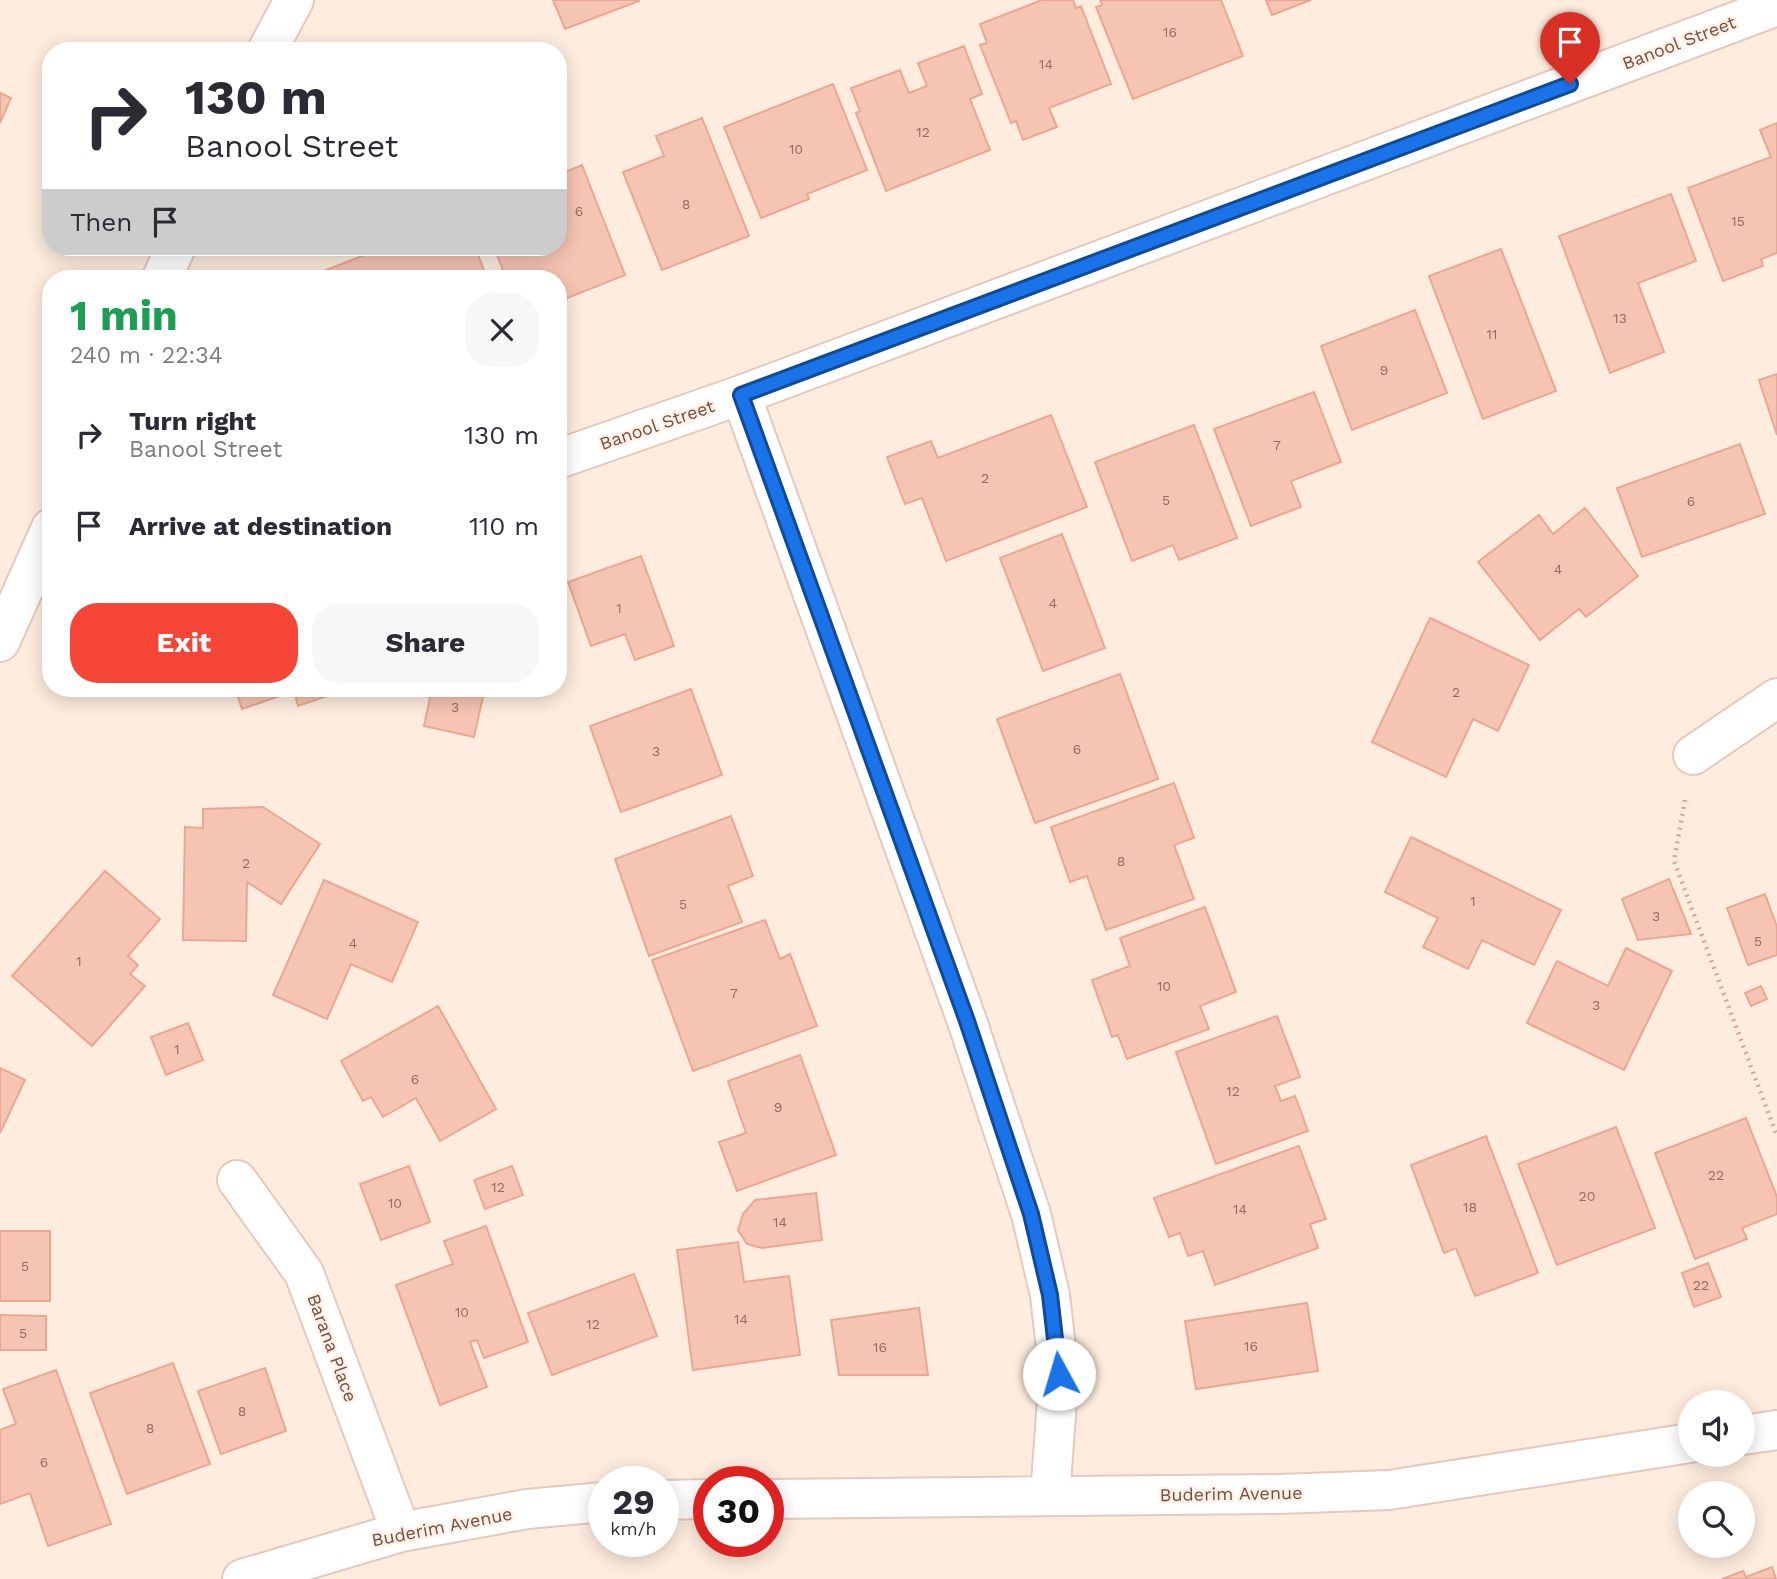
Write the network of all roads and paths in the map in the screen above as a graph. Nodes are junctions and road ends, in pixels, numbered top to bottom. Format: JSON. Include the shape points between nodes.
{"nodes":[{"id":1,"x":294,"y":0,"type":"edge"},
{"id":2,"x":1777,"y":6,"type":"edge"},
{"id":3,"x":272,"y":42,"type":"edge"},
{"id":4,"x":741,"y":395,"type":"junction"},
{"id":5,"x":567,"y":456,"type":"edge"},
{"id":6,"x":42,"y":548,"type":"edge"},
{"id":7,"x":0,"y":642,"type":"edge"},
{"id":8,"x":1777,"y":698,"type":"edge"},
{"id":9,"x":1693,"y":755,"type":"joint"},
{"id":10,"x":1777,"y":1136,"type":"edge"},
{"id":11,"x":237,"y":1180,"type":"dead end"},
{"id":12,"x":1777,"y":1430,"type":"edge"},
{"id":13,"x":1755,"y":1433,"type":"edge"},
{"id":14,"x":1678,"y":1445,"type":"edge"},
{"id":15,"x":1050,"y":1496,"type":"junction"},
{"id":16,"x":784,"y":1499,"type":"edge"},
{"id":17,"x":588,"y":1503,"type":"edge"},
{"id":18,"x":401,"y":1532,"type":"junction"},
{"id":19,"x":242,"y":1579,"type":"edge"}],
"edges":[{"from":1,"to":3,"type":"street"},
{"from":2,"to":4,"type":"street","name":"Banool Street"},
{"from":4,"to":5,"type":"street","name":"Banool Street"},
{"from":4,"to":15,"type":"street","via":[[967,1021],[1031,1214],[1050,1295],[1059,1374]]},
{"from":6,"to":7,"type":"street"},
{"from":8,"to":9,"type":"street"},
{"from":9,"to":10,"type":"path","via":[[1674,861]]},
{"from":11,"to":18,"type":"street","name":"Barana Place","via":[[304,1273]]},
{"from":12,"to":13,"type":"street"},
{"from":14,"to":15,"type":"street","name":"Buderim Avenue","via":[[1390,1490]]},
{"from":15,"to":16,"type":"street","name":"Buderim Avenue"},
{"from":17,"to":18,"type":"street","name":"Buderim Avenue","via":[[527,1509]]},
{"from":18,"to":19,"type":"street","name":"Buderim Avenue"}]}
